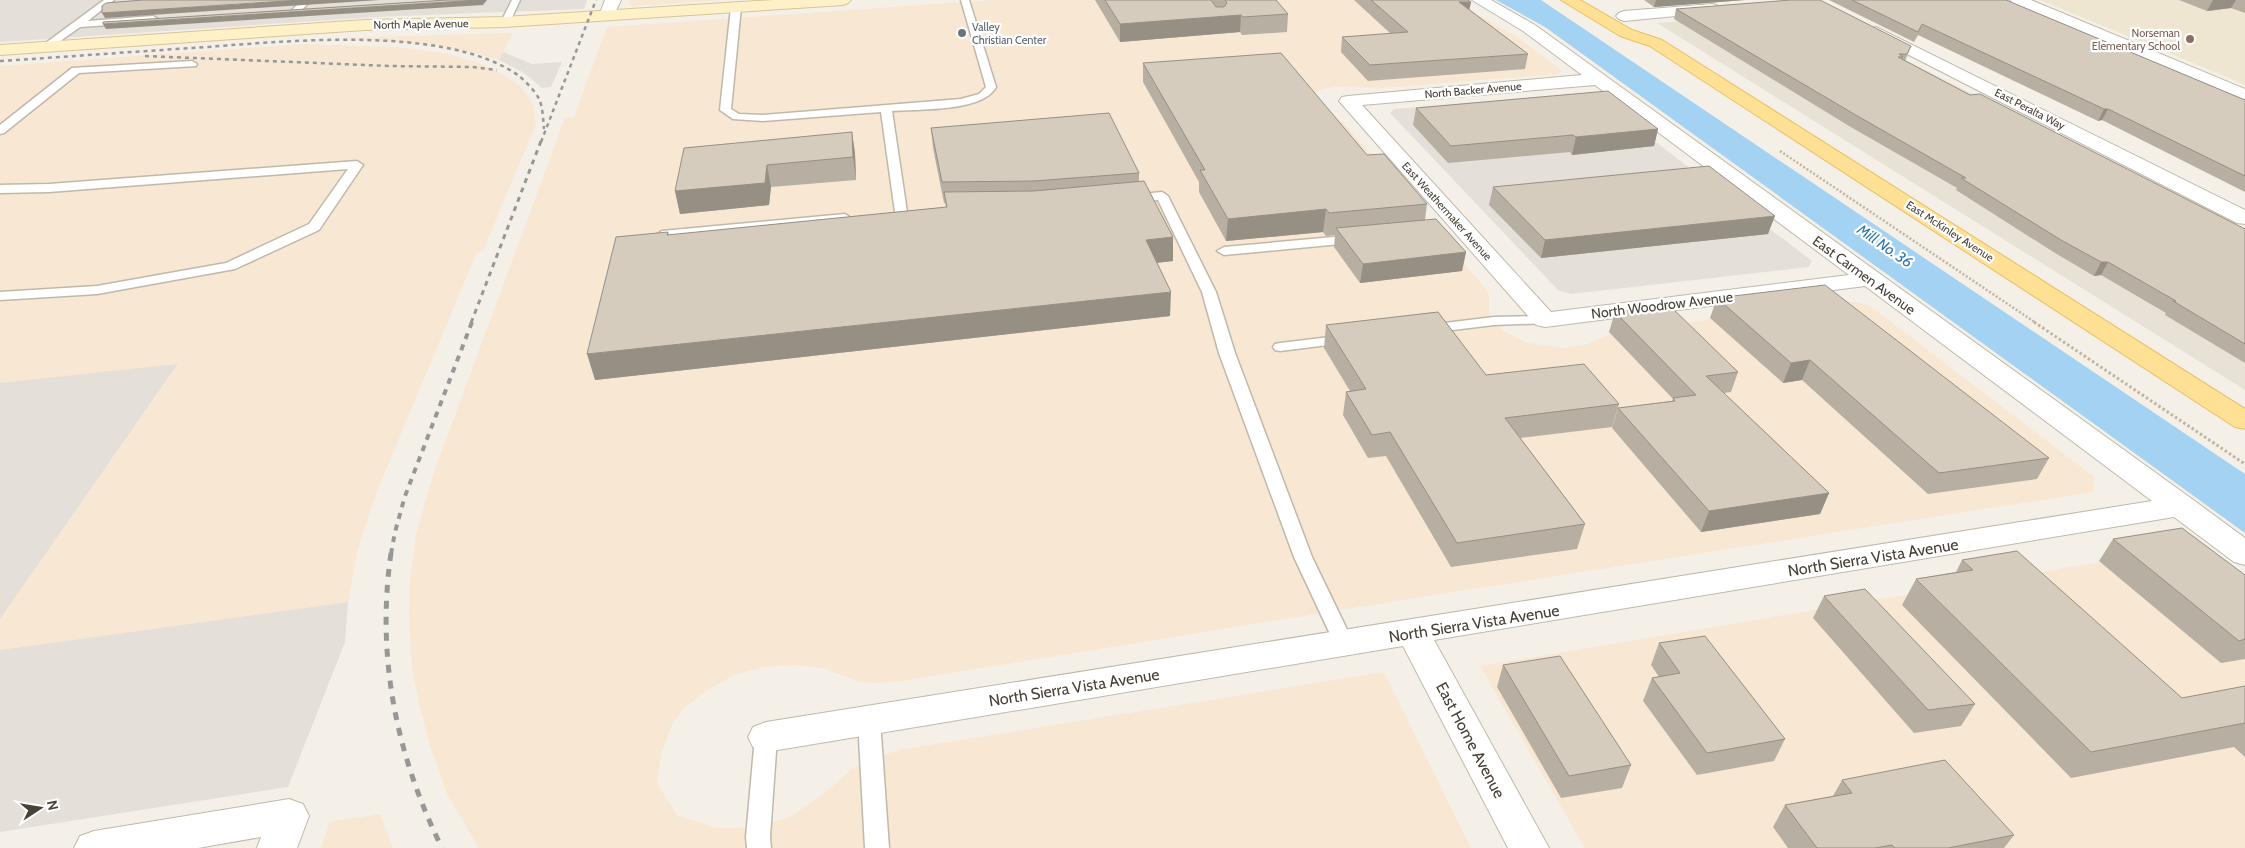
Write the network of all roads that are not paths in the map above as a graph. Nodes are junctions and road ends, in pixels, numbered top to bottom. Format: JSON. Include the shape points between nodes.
{"nodes":[{"id":1,"x":307,"y":0,"type":"edge"},
{"id":2,"x":516,"y":0,"type":"edge"},
{"id":3,"x":614,"y":0,"type":"edge"},
{"id":4,"x":842,"y":0,"type":"edge"},
{"id":5,"x":964,"y":0,"type":"edge"},
{"id":6,"x":1480,"y":0,"type":"edge"},
{"id":7,"x":1569,"y":0,"type":"edge"},
{"id":8,"x":1596,"y":0,"type":"edge"},
{"id":9,"x":2018,"y":0,"type":"edge"},
{"id":10,"x":111,"y":1,"type":"edge"},
{"id":11,"x":314,"y":4,"type":"edge"},
{"id":12,"x":736,"y":7,"type":"junction"},
{"id":13,"x":1730,"y":8,"type":"edge"},
{"id":14,"x":157,"y":10,"type":"edge"},
{"id":15,"x":91,"y":14,"type":"junction"},
{"id":16,"x":607,"y":16,"type":"junction"},
{"id":17,"x":1624,"y":16,"type":"junction"},
{"id":18,"x":168,"y":18,"type":"edge"},
{"id":19,"x":506,"y":22,"type":"junction"},
{"id":20,"x":1859,"y":23,"type":"edge"},
{"id":21,"x":78,"y":24,"type":"junction"},
{"id":22,"x":1656,"y":43,"type":"junction"},
{"id":23,"x":46,"y":47,"type":"junction"},
{"id":24,"x":0,"y":50,"type":"edge"},
{"id":25,"x":192,"y":64,"type":"dead end"},
{"id":26,"x":1599,"y":79,"type":"junction"},
{"id":27,"x":2245,"y":95,"type":"edge"},
{"id":28,"x":1348,"y":101,"type":"joint"},
{"id":29,"x":886,"y":108,"type":"junction"},
{"id":30,"x":0,"y":131,"type":"edge"},
{"id":31,"x":0,"y":189,"type":"edge"},
{"id":32,"x":1113,"y":201,"type":"edge"},
{"id":33,"x":919,"y":211,"type":"edge"},
{"id":34,"x":862,"y":216,"type":"edge"},
{"id":35,"x":2245,"y":218,"type":"edge"},
{"id":36,"x":662,"y":235,"type":"edge"},
{"id":37,"x":1370,"y":237,"type":"edge"},
{"id":38,"x":1224,"y":251,"type":"dead end"},
{"id":39,"x":1869,"y":279,"type":"junction"},
{"id":40,"x":0,"y":296,"type":"edge"},
{"id":41,"x":1545,"y":320,"type":"junction"},
{"id":42,"x":1416,"y":330,"type":"edge"},
{"id":43,"x":1358,"y":338,"type":"edge"},
{"id":44,"x":1280,"y":348,"type":"dead end"},
{"id":45,"x":2245,"y":421,"type":"edge"},
{"id":46,"x":2181,"y":506,"type":"junction"},
{"id":47,"x":2245,"y":554,"type":"edge"},
{"id":48,"x":1413,"y":633,"type":"junction"},
{"id":49,"x":1344,"y":644,"type":"junction"},
{"id":50,"x":869,"y":720,"type":"junction"},
{"id":51,"x":766,"y":736,"type":"joint"},
{"id":52,"x":283,"y":832,"type":"edge"},
{"id":53,"x":130,"y":845,"type":"edge"},
{"id":54,"x":94,"y":848,"type":"edge"},
{"id":55,"x":759,"y":848,"type":"edge"},
{"id":56,"x":877,"y":848,"type":"edge"},
{"id":57,"x":1529,"y":848,"type":"edge"}],
"edges":[{"from":1,"to":11,"type":"lane"},
{"from":1,"to":11,"type":"lane","via":[[291,7]]},
{"from":2,"to":19,"type":"lane"},
{"from":3,"to":16,"type":"street"},
{"from":4,"to":12,"type":"street","name":"North Maple Avenue"},
{"from":5,"to":29,"type":"lane","via":[[991,87],[989,92],[962,102]]},
{"from":6,"to":26,"type":"street","name":"East Carmen Avenue","via":[[1529,28]]},
{"from":7,"to":22,"type":"main road","name":"East McKinley Avenue","via":[[1626,33]]},
{"from":8,"to":17,"type":"main road","name":"East McKinley Avenue"},
{"from":9,"to":27,"type":"street"},
{"from":10,"to":15,"type":"lane"},
{"from":12,"to":16,"type":"street","name":"North Maple Avenue"},
{"from":12,"to":29,"type":"lane","via":[[724,106],[730,114],[763,118]]},
{"from":13,"to":17,"type":"street"},
{"from":14,"to":15,"type":"lane"},
{"from":15,"to":21,"type":"lane"},
{"from":16,"to":19,"type":"street","name":"North Maple Avenue"},
{"from":17,"to":22,"type":"main road","name":"East McKinley Avenue","via":[[1655,35]]},
{"from":18,"to":21,"type":"lane"},
{"from":19,"to":23,"type":"street","name":"North Maple Avenue","via":[[365,25]]},
{"from":20,"to":35,"type":"street","name":"East Peralta Way"},
{"from":21,"to":23,"type":"lane"},
{"from":22,"to":45,"type":"main road","name":"East McKinley Avenue"},
{"from":23,"to":24,"type":"street","name":"North Maple Avenue"},
{"from":25,"to":30,"type":"lane","via":[[76,70]]},
{"from":26,"to":28,"type":"street","name":"North Backer Avenue"},
{"from":26,"to":39,"type":"street","name":"East Carmen Avenue"},
{"from":28,"to":41,"type":"street","name":"East Weathermaker Avenue","via":[[1454,229]]},
{"from":29,"to":33,"type":"lane","via":[[896,213]]},
{"from":31,"to":40,"type":"lane","via":[[357,165],[314,227],[230,266],[97,290]]},
{"from":32,"to":49,"type":"lane","via":[[1162,196],[1210,292],[1227,353],[1303,557]]},
{"from":34,"to":36,"type":"lane"},
{"from":37,"to":38,"type":"lane"},
{"from":39,"to":41,"type":"street","name":"North Woodrow Avenue"},
{"from":39,"to":46,"type":"street","name":"East Carmen Avenue"},
{"from":41,"to":42,"type":"lane","via":[[1494,321]]},
{"from":43,"to":44,"type":"lane"},
{"from":46,"to":47,"type":"street","name":"East Carmen Avenue"},
{"from":46,"to":48,"type":"street","name":"North Sierra Vista Avenue"},
{"from":48,"to":49,"type":"street","name":"North Sierra Vista Avenue"},
{"from":48,"to":57,"type":"street","name":"East Home Avenue"},
{"from":49,"to":50,"type":"street","name":"North Sierra Vista Avenue"},
{"from":50,"to":51,"type":"street","name":"North Sierra Vista Avenue"},
{"from":50,"to":56,"type":"lane"},
{"from":51,"to":55,"type":"lane"},
{"from":52,"to":53,"type":"street"},
{"from":53,"to":54,"type":"street"}]}
